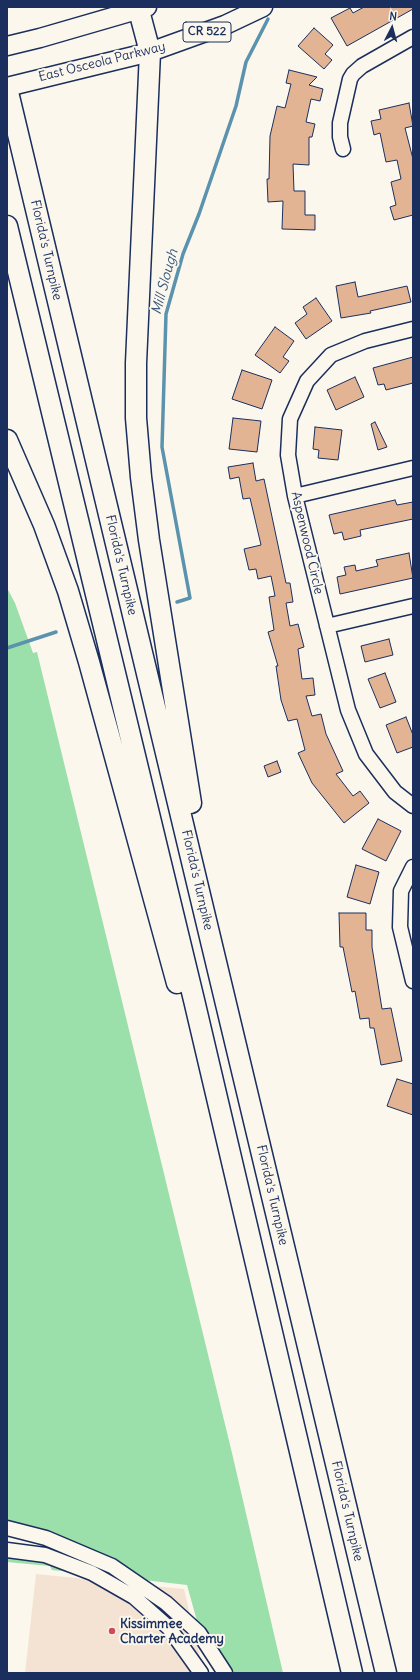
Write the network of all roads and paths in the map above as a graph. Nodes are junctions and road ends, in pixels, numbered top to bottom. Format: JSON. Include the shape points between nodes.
{"nodes":[{"id":1,"x":263,"y":7,"type":"edge"},
{"id":2,"x":142,"y":8,"type":"edge"},
{"id":3,"x":413,"y":37,"type":"edge"},
{"id":4,"x":7,"y":46,"type":"edge"},
{"id":5,"x":150,"y":52,"type":"junction"},
{"id":6,"x":7,"y":87,"type":"edge"},
{"id":7,"x":343,"y":149,"type":"dead end"},
{"id":8,"x":7,"y":226,"type":"edge"},
{"id":9,"x":413,"y":329,"type":"edge"},
{"id":10,"x":7,"y":440,"type":"edge"},
{"id":11,"x":413,"y":468,"type":"edge"},
{"id":12,"x":295,"y":496,"type":"junction"},
{"id":13,"x":413,"y":606,"type":"edge"},
{"id":14,"x":327,"y":626,"type":"junction"},
{"id":15,"x":413,"y":806,"type":"edge"},
{"id":16,"x":413,"y":867,"type":"edge"},
{"id":17,"x":203,"y":906,"type":"junction"},
{"id":18,"x":413,"y":981,"type":"edge"},
{"id":19,"x":258,"y":1274,"type":"junction"},
{"id":20,"x":7,"y":1528,"type":"edge"},
{"id":21,"x":7,"y":1550,"type":"edge"},
{"id":22,"x":201,"y":1673,"type":"edge"},
{"id":23,"x":225,"y":1673,"type":"edge"},
{"id":24,"x":352,"y":1673,"type":"edge"},
{"id":25,"x":386,"y":1673,"type":"edge"}],
"edges":[{"from":1,"to":5,"type":"main road","name":"East Osceola Parkway","number":"CR 522","via":[[225,25]]},
{"from":2,"to":4,"type":"main road"},
{"from":2,"to":5,"type":"highway"},
{"from":3,"to":7,"type":"street","via":[[362,66],[353,74],[348,85],[340,123]]},
{"from":5,"to":6,"type":"main road","name":"East Osceola Parkway","number":"CR 522"},
{"from":5,"to":17,"type":"highway","via":[[136,363],[136,418],[148,532],[195,828]]},
{"from":6,"to":17,"type":"highway","name":"Florida's Turnpike"},
{"from":8,"to":19,"type":"highway","via":[[191,984]]},
{"from":9,"to":12,"type":"street","name":"Aspenwood Circle","via":[[365,341],[331,355],[307,381],[290,419],[288,455]]},
{"from":10,"to":19,"type":"highway","via":[[44,525],[68,591]]},
{"from":11,"to":12,"type":"street"},
{"from":12,"to":14,"type":"street","name":"Aspenwood Circle"},
{"from":13,"to":14,"type":"street"},
{"from":14,"to":15,"type":"street","name":"Aspenwood Circle","via":[[348,710],[366,754],[395,792]]},
{"from":16,"to":18,"type":"street","via":[[401,891],[400,927]]},
{"from":17,"to":25,"type":"highway","name":"Florida's Turnpike"},
{"from":19,"to":24,"type":"highway"},
{"from":20,"to":23,"type":"street","via":[[46,1538],[112,1566],[166,1602],[199,1633]]},
{"from":21,"to":22,"type":"street","via":[[45,1555],[92,1573],[134,1597],[169,1628]]}]}
